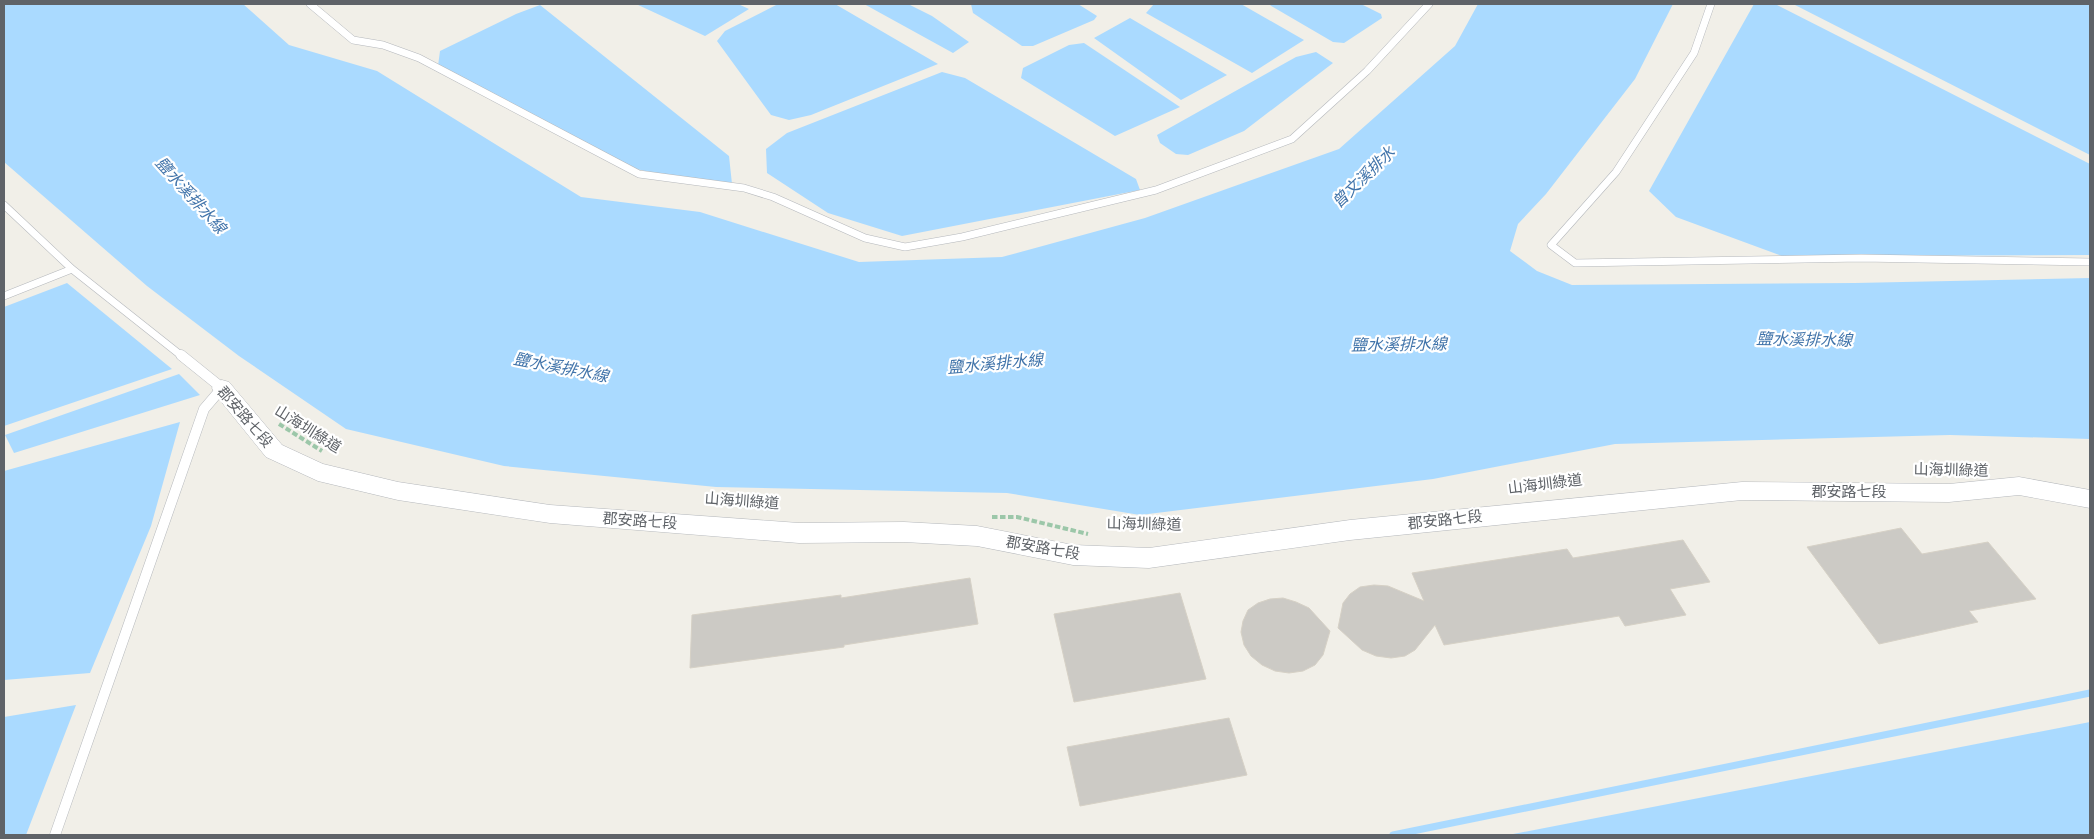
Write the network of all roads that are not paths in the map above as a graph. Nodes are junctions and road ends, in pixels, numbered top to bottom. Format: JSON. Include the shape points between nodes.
{"nodes":[{"id":1,"x":310,"y":4,"type":"edge"},
{"id":2,"x":1429,"y":4,"type":"edge"},
{"id":3,"x":1711,"y":4,"type":"edge"},
{"id":4,"x":4,"y":205,"type":"edge"},
{"id":5,"x":2090,"y":262,"type":"edge"},
{"id":6,"x":72,"y":269,"type":"junction"},
{"id":7,"x":4,"y":296,"type":"edge"},
{"id":8,"x":222,"y":388,"type":"junction"},
{"id":9,"x":2090,"y":499,"type":"edge"},
{"id":10,"x":55,"y":835,"type":"edge"}],
"edges":[{"from":1,"to":2,"type":"lane","via":[[353,40],[383,45],[419,58],[639,174],[744,188],[773,197],[865,238],[905,247],[962,237],[1156,190],[1292,138],[1367,71]]},
{"from":3,"to":5,"type":"lane","via":[[1694,53],[1616,172],[1551,245],[1575,263],[1861,258]]},
{"from":4,"to":6,"type":"lane","name":"郡安路七段"},
{"from":6,"to":7,"type":"lane"},
{"from":6,"to":8,"type":"lane","name":"郡安路七段"},
{"from":8,"to":9,"type":"street","name":"郡安路七段","via":[[274,451],[318,472],[398,491],[550,514],[799,533],[904,532],[977,536],[1073,555],[1149,558],[1350,530],[1742,491],[1949,493],[2019,486]]},
{"from":8,"to":10,"type":"lane","via":[[204,409]]}]}
